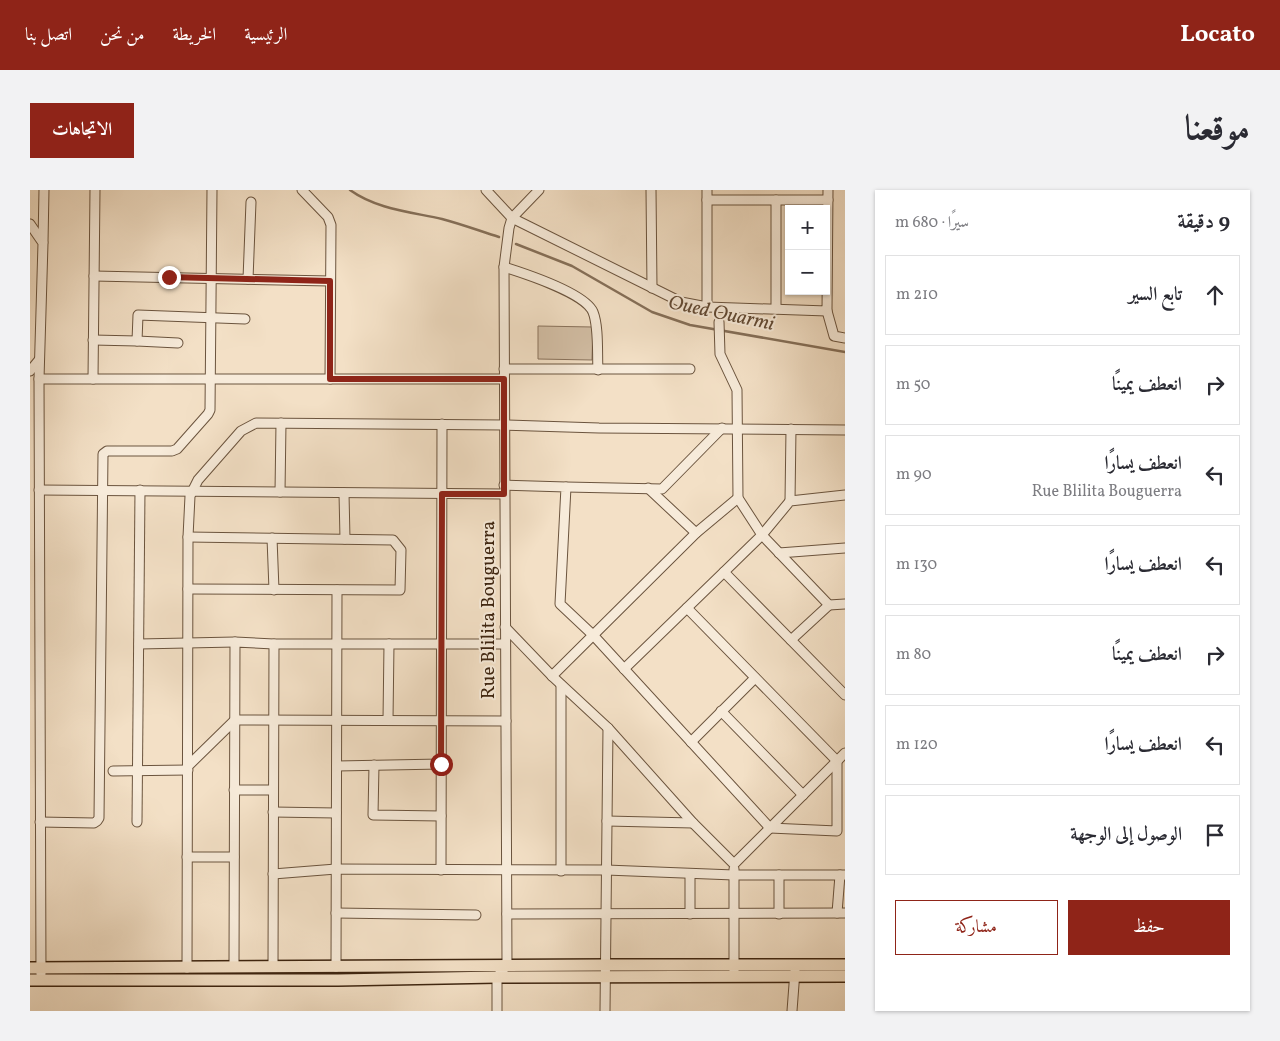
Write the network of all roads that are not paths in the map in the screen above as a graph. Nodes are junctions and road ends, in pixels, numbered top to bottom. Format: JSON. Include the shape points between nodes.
{"nodes":[{"id":1,"x":44,"y":190,"type":"edge"},
{"id":2,"x":95,"y":190,"type":"edge"},
{"id":3,"x":212,"y":190,"type":"edge"},
{"id":4,"x":302,"y":190,"type":"edge"},
{"id":5,"x":486,"y":190,"type":"edge"},
{"id":6,"x":539,"y":190,"type":"edge"},
{"id":7,"x":651,"y":190,"type":"edge"},
{"id":8,"x":707,"y":190,"type":"edge"},
{"id":9,"x":828,"y":195,"type":"edge"},
{"id":10,"x":707,"y":200,"type":"junction"},
{"id":11,"x":776,"y":200,"type":"junction"},
{"id":12,"x":251,"y":202,"type":"dead end"},
{"id":13,"x":512,"y":218,"type":"junction"},
{"id":14,"x":30,"y":224,"type":"edge"},
{"id":15,"x":43,"y":243,"type":"junction"},
{"id":16,"x":504,"y":267,"type":"junction"},
{"id":17,"x":94,"y":276,"type":"junction"},
{"id":18,"x":212,"y":278,"type":"junction"},
{"id":19,"x":248,"y":279,"type":"junction"},
{"id":20,"x":330,"y":281,"type":"junction"},
{"id":21,"x":652,"y":288,"type":"junction"},
{"id":22,"x":707,"y":307,"type":"junction"},
{"id":23,"x":776,"y":309,"type":"junction"},
{"id":24,"x":827,"y":311,"type":"junction"},
{"id":25,"x":212,"y":318,"type":"junction"},
{"id":26,"x":245,"y":319,"type":"dead end"},
{"id":27,"x":719,"y":322,"type":"dead end"},
{"id":28,"x":845,"y":338,"type":"edge"},
{"id":29,"x":93,"y":340,"type":"junction"},
{"id":30,"x":137,"y":341,"type":"junction"},
{"id":31,"x":178,"y":344,"type":"dead end"},
{"id":32,"x":39,"y":360,"type":"junction"},
{"id":33,"x":690,"y":369,"type":"dead end"},
{"id":34,"x":598,"y":370,"type":"junction"},
{"id":35,"x":30,"y":371,"type":"edge"},
{"id":36,"x":504,"y":374,"type":"junction"},
{"id":37,"x":39,"y":379,"type":"junction"},
{"id":38,"x":93,"y":379,"type":"junction"},
{"id":39,"x":211,"y":379,"type":"junction"},
{"id":40,"x":330,"y":379,"type":"junction"},
{"id":41,"x":281,"y":423,"type":"junction"},
{"id":42,"x":442,"y":424,"type":"junction"},
{"id":43,"x":504,"y":425,"type":"junction"},
{"id":44,"x":722,"y":428,"type":"junction"},
{"id":45,"x":737,"y":429,"type":"junction"},
{"id":46,"x":791,"y":429,"type":"junction"},
{"id":47,"x":845,"y":430,"type":"edge"},
{"id":48,"x":34,"y":464,"type":"edge"},
{"id":49,"x":566,"y":487,"type":"junction"},
{"id":50,"x":39,"y":490,"type":"junction"},
{"id":51,"x":101,"y":490,"type":"junction"},
{"id":52,"x":140,"y":490,"type":"junction"},
{"id":53,"x":193,"y":490,"type":"junction"},
{"id":54,"x":504,"y":490,"type":"junction"},
{"id":55,"x":280,"y":492,"type":"junction"},
{"id":56,"x":659,"y":492,"type":"junction"},
{"id":57,"x":344,"y":493,"type":"junction"},
{"id":58,"x":442,"y":494,"type":"junction"},
{"id":59,"x":845,"y":495,"type":"edge"},
{"id":60,"x":738,"y":498,"type":"junction"},
{"id":61,"x":790,"y":501,"type":"junction"},
{"id":62,"x":696,"y":534,"type":"junction"},
{"id":63,"x":762,"y":535,"type":"junction"},
{"id":64,"x":188,"y":537,"type":"junction"},
{"id":65,"x":272,"y":538,"type":"junction"},
{"id":66,"x":345,"y":539,"type":"junction"},
{"id":67,"x":845,"y":548,"type":"edge"},
{"id":68,"x":779,"y":553,"type":"junction"},
{"id":69,"x":724,"y":572,"type":"junction"},
{"id":70,"x":188,"y":589,"type":"junction"},
{"id":71,"x":274,"y":590,"type":"junction"},
{"id":72,"x":337,"y":590,"type":"junction"},
{"id":73,"x":845,"y":604,"type":"edge"},
{"id":74,"x":829,"y":605,"type":"junction"},
{"id":75,"x":687,"y":608,"type":"junction"},
{"id":76,"x":505,"y":627,"type":"junction"},
{"id":77,"x":594,"y":636,"type":"junction"},
{"id":78,"x":791,"y":640,"type":"junction"},
{"id":79,"x":188,"y":642,"type":"junction"},
{"id":80,"x":235,"y":642,"type":"junction"},
{"id":81,"x":139,"y":644,"type":"junction"},
{"id":82,"x":274,"y":644,"type":"junction"},
{"id":83,"x":337,"y":644,"type":"junction"},
{"id":84,"x":389,"y":644,"type":"junction"},
{"id":85,"x":442,"y":644,"type":"junction"},
{"id":86,"x":505,"y":644,"type":"junction"},
{"id":87,"x":624,"y":669,"type":"junction"},
{"id":88,"x":552,"y":676,"type":"junction"},
{"id":89,"x":755,"y":678,"type":"junction"},
{"id":90,"x":561,"y":685,"type":"junction"},
{"id":91,"x":845,"y":695,"type":"edge"},
{"id":92,"x":722,"y":711,"type":"junction"},
{"id":93,"x":234,"y":720,"type":"junction"},
{"id":94,"x":274,"y":720,"type":"junction"},
{"id":95,"x":337,"y":720,"type":"junction"},
{"id":96,"x":388,"y":720,"type":"junction"},
{"id":97,"x":506,"y":720,"type":"junction"},
{"id":98,"x":442,"y":721,"type":"junction"},
{"id":99,"x":608,"y":728,"type":"junction"},
{"id":100,"x":691,"y":742,"type":"junction"},
{"id":101,"x":845,"y":753,"type":"edge"},
{"id":102,"x":837,"y":761,"type":"junction"},
{"id":103,"x":441,"y":764,"type":"junction"},
{"id":104,"x":374,"y":765,"type":"junction"},
{"id":105,"x":336,"y":766,"type":"junction"},
{"id":106,"x":188,"y":768,"type":"junction"},
{"id":107,"x":113,"y":771,"type":"dead end"},
{"id":108,"x":138,"y":771,"type":"junction"},
{"id":109,"x":234,"y":790,"type":"junction"},
{"id":110,"x":273,"y":790,"type":"junction"},
{"id":111,"x":803,"y":795,"type":"junction"},
{"id":112,"x":273,"y":812,"type":"junction"},
{"id":113,"x":336,"y":813,"type":"junction"},
{"id":114,"x":441,"y":816,"type":"junction"},
{"id":115,"x":607,"y":821,"type":"junction"},
{"id":116,"x":40,"y":822,"type":"junction"},
{"id":117,"x":137,"y":822,"type":"dead end"},
{"id":118,"x":693,"y":823,"type":"junction"},
{"id":119,"x":770,"y":828,"type":"junction"},
{"id":120,"x":841,"y":831,"type":"edge"},
{"id":121,"x":187,"y":857,"type":"junction"},
{"id":122,"x":234,"y":857,"type":"junction"},
{"id":123,"x":734,"y":864,"type":"junction"},
{"id":124,"x":336,"y":869,"type":"junction"},
{"id":125,"x":441,"y":870,"type":"junction"},
{"id":126,"x":606,"y":870,"type":"junction"},
{"id":127,"x":506,"y":871,"type":"junction"},
{"id":128,"x":561,"y":871,"type":"junction"},
{"id":129,"x":273,"y":874,"type":"junction"},
{"id":130,"x":690,"y":874,"type":"junction"},
{"id":131,"x":734,"y":875,"type":"junction"},
{"id":132,"x":778,"y":875,"type":"junction"},
{"id":133,"x":842,"y":875,"type":"edge"},
{"id":134,"x":336,"y":913,"type":"junction"},
{"id":135,"x":606,"y":913,"type":"junction"},
{"id":136,"x":841,"y":913,"type":"edge"},
{"id":137,"x":507,"y":914,"type":"junction"},
{"id":138,"x":690,"y":914,"type":"junction"},
{"id":139,"x":735,"y":914,"type":"junction"},
{"id":140,"x":780,"y":914,"type":"junction"},
{"id":141,"x":476,"y":915,"type":"dead end"},
{"id":142,"x":507,"y":965,"type":"junction"},
{"id":143,"x":845,"y":966,"type":"edge"},
{"id":144,"x":234,"y":967,"type":"junction"},
{"id":145,"x":273,"y":967,"type":"junction"},
{"id":146,"x":336,"y":967,"type":"junction"},
{"id":147,"x":187,"y":968,"type":"junction"},
{"id":148,"x":606,"y":971,"type":"junction"},
{"id":149,"x":734,"y":971,"type":"junction"},
{"id":150,"x":795,"y":971,"type":"junction"},
{"id":151,"x":35,"y":974,"type":"edge"},
{"id":152,"x":845,"y":976,"type":"edge"},
{"id":153,"x":497,"y":977,"type":"junction"},
{"id":154,"x":497,"y":1011,"type":"edge"},
{"id":155,"x":605,"y":1011,"type":"edge"},
{"id":156,"x":792,"y":1011,"type":"edge"}],
"edges":[{"from":1,"to":15,"type":"street"},
{"from":2,"to":17,"type":"street"},
{"from":3,"to":18,"type":"street"},
{"from":4,"to":20,"type":"street","via":[[328,217],[331,225]]},
{"from":5,"to":13,"type":"street"},
{"from":6,"to":13,"type":"street"},
{"from":7,"to":21,"type":"street"},
{"from":8,"to":10,"type":"street"},
{"from":9,"to":11,"type":"street"},
{"from":9,"to":24,"type":"street"},
{"from":10,"to":11,"type":"street"},
{"from":10,"to":22,"type":"street"},
{"from":11,"to":23,"type":"street"},
{"from":12,"to":19,"type":"street"},
{"from":13,"to":16,"type":"street","name":"Rue Blilita Bouguerra"},
{"from":13,"to":21,"type":"street"},
{"from":14,"to":15,"type":"street"},
{"from":15,"to":32,"type":"street"},
{"from":16,"to":34,"type":"street","via":[[570,293],[591,308],[596,320]]},
{"from":16,"to":36,"type":"street","name":"Rue Blilita Bouguerra"},
{"from":17,"to":18,"type":"street"},
{"from":17,"to":29,"type":"street"},
{"from":18,"to":19,"type":"street"},
{"from":18,"to":25,"type":"street"},
{"from":19,"to":20,"type":"street"},
{"from":20,"to":40,"type":"street"},
{"from":21,"to":22,"type":"street","via":[[681,302]]},
{"from":22,"to":23,"type":"street"},
{"from":23,"to":24,"type":"street"},
{"from":24,"to":28,"type":"street","via":[[834,336]]},
{"from":25,"to":26,"type":"street"},
{"from":25,"to":30,"type":"street","via":[[138,315]]},
{"from":25,"to":39,"type":"street"},
{"from":27,"to":45,"type":"street","via":[[720,354],[737,390]]},
{"from":29,"to":30,"type":"street"},
{"from":29,"to":38,"type":"street"},
{"from":30,"to":31,"type":"street"},
{"from":32,"to":35,"type":"street"},
{"from":32,"to":37,"type":"street"},
{"from":33,"to":34,"type":"street"},
{"from":34,"to":36,"type":"street"},
{"from":36,"to":40,"type":"street"},
{"from":36,"to":43,"type":"street","name":"Rue Blilita Bouguerra"},
{"from":37,"to":38,"type":"street"},
{"from":37,"to":48,"type":"street"},
{"from":38,"to":39,"type":"street"},
{"from":39,"to":40,"type":"street"},
{"from":39,"to":51,"type":"street","via":[[210,410],[177,449],[166,452],[104,452]]},
{"from":41,"to":42,"type":"street"},
{"from":41,"to":53,"type":"street","via":[[256,423],[241,431]]},
{"from":41,"to":55,"type":"street"},
{"from":42,"to":43,"type":"street"},
{"from":42,"to":58,"type":"street"},
{"from":43,"to":44,"type":"street"},
{"from":43,"to":54,"type":"street","name":"Rue Blilita Bouguerra"},
{"from":44,"to":45,"type":"street"},
{"from":44,"to":56,"type":"street"},
{"from":45,"to":46,"type":"street"},
{"from":45,"to":60,"type":"street"},
{"from":46,"to":47,"type":"street"},
{"from":46,"to":61,"type":"street"},
{"from":48,"to":50,"type":"street"},
{"from":49,"to":54,"type":"street"},
{"from":49,"to":56,"type":"street","via":[[648,488]]},
{"from":49,"to":77,"type":"street","via":[[560,604]]},
{"from":50,"to":51,"type":"street"},
{"from":50,"to":116,"type":"street"},
{"from":51,"to":52,"type":"street"},
{"from":51,"to":116,"type":"street","via":[[99,818],[94,823]]},
{"from":52,"to":53,"type":"street"},
{"from":52,"to":81,"type":"street"},
{"from":53,"to":55,"type":"street"},
{"from":53,"to":64,"type":"street"},
{"from":54,"to":58,"type":"street"},
{"from":54,"to":76,"type":"street","name":"Rue Blilita Bouguerra"},
{"from":55,"to":57,"type":"street"},
{"from":56,"to":62,"type":"street"},
{"from":57,"to":58,"type":"street"},
{"from":57,"to":66,"type":"street"},
{"from":58,"to":85,"type":"street"},
{"from":59,"to":61,"type":"street"},
{"from":60,"to":62,"type":"street"},
{"from":60,"to":63,"type":"street"},
{"from":61,"to":63,"type":"street"},
{"from":62,"to":77,"type":"street"},
{"from":63,"to":68,"type":"street"},
{"from":63,"to":69,"type":"street"},
{"from":64,"to":65,"type":"street"},
{"from":64,"to":70,"type":"street"},
{"from":65,"to":66,"type":"street"},
{"from":65,"to":71,"type":"street"},
{"from":66,"to":72,"type":"street","via":[[392,540],[401,550],[400,590]]},
{"from":67,"to":68,"type":"street"},
{"from":68,"to":74,"type":"street"},
{"from":69,"to":75,"type":"street"},
{"from":69,"to":78,"type":"street"},
{"from":70,"to":71,"type":"street"},
{"from":70,"to":79,"type":"street"},
{"from":71,"to":72,"type":"street"},
{"from":72,"to":83,"type":"street"},
{"from":73,"to":74,"type":"street"},
{"from":74,"to":78,"type":"street"},
{"from":75,"to":87,"type":"street"},
{"from":75,"to":89,"type":"street"},
{"from":76,"to":86,"type":"street","name":"Rue Blilita Bouguerra"},
{"from":76,"to":88,"type":"street"},
{"from":77,"to":87,"type":"street"},
{"from":77,"to":88,"type":"street"},
{"from":78,"to":91,"type":"street"},
{"from":79,"to":80,"type":"street"},
{"from":79,"to":81,"type":"street"},
{"from":79,"to":106,"type":"street"},
{"from":80,"to":82,"type":"street"},
{"from":80,"to":93,"type":"street"},
{"from":81,"to":108,"type":"street"},
{"from":82,"to":83,"type":"street"},
{"from":82,"to":94,"type":"street"},
{"from":83,"to":84,"type":"street"},
{"from":83,"to":95,"type":"street"},
{"from":84,"to":85,"type":"street"},
{"from":84,"to":96,"type":"street"},
{"from":85,"to":86,"type":"street"},
{"from":85,"to":98,"type":"street"},
{"from":86,"to":97,"type":"street","name":"Rue Blilita Bouguerra"},
{"from":87,"to":100,"type":"street"},
{"from":88,"to":90,"type":"street"},
{"from":89,"to":92,"type":"street"},
{"from":89,"to":102,"type":"street"},
{"from":90,"to":99,"type":"street"},
{"from":90,"to":128,"type":"street"},
{"from":92,"to":100,"type":"street"},
{"from":92,"to":111,"type":"street"},
{"from":93,"to":94,"type":"street"},
{"from":93,"to":106,"type":"street"},
{"from":93,"to":109,"type":"street"},
{"from":94,"to":95,"type":"street"},
{"from":94,"to":110,"type":"street"},
{"from":95,"to":96,"type":"street"},
{"from":95,"to":105,"type":"street"},
{"from":96,"to":98,"type":"street"},
{"from":97,"to":98,"type":"street"},
{"from":97,"to":127,"type":"street","name":"Rue Blilita Bouguerra"},
{"from":98,"to":103,"type":"street"},
{"from":99,"to":115,"type":"street"},
{"from":99,"to":118,"type":"street"},
{"from":100,"to":119,"type":"street"},
{"from":101,"to":102,"type":"street"},
{"from":102,"to":111,"type":"street"},
{"from":102,"to":120,"type":"street"},
{"from":103,"to":104,"type":"street"},
{"from":103,"to":114,"type":"street"},
{"from":104,"to":105,"type":"street"},
{"from":104,"to":114,"type":"street","via":[[373,815]]},
{"from":105,"to":113,"type":"street"},
{"from":106,"to":108,"type":"street"},
{"from":106,"to":121,"type":"street"},
{"from":107,"to":108,"type":"street"},
{"from":108,"to":117,"type":"street"},
{"from":109,"to":110,"type":"street"},
{"from":109,"to":122,"type":"street"},
{"from":110,"to":112,"type":"street"},
{"from":111,"to":119,"type":"street"},
{"from":112,"to":113,"type":"street"},
{"from":112,"to":129,"type":"street"},
{"from":113,"to":124,"type":"street"},
{"from":114,"to":125,"type":"street"},
{"from":115,"to":118,"type":"street"},
{"from":115,"to":126,"type":"street"},
{"from":116,"to":151,"type":"street"},
{"from":118,"to":123,"type":"street"},
{"from":119,"to":120,"type":"street"},
{"from":119,"to":123,"type":"street"},
{"from":121,"to":122,"type":"street"},
{"from":121,"to":147,"type":"street"},
{"from":122,"to":144,"type":"street"},
{"from":123,"to":131,"type":"street"},
{"from":124,"to":125,"type":"street"},
{"from":124,"to":129,"type":"street"},
{"from":124,"to":134,"type":"street"},
{"from":125,"to":127,"type":"street"},
{"from":126,"to":128,"type":"street"},
{"from":126,"to":130,"type":"street"},
{"from":126,"to":135,"type":"street"},
{"from":127,"to":128,"type":"street"},
{"from":127,"to":137,"type":"street","name":"Rue Blilita Bouguerra"},
{"from":129,"to":145,"type":"street"},
{"from":130,"to":131,"type":"street"},
{"from":130,"to":138,"type":"street"},
{"from":131,"to":132,"type":"street"},
{"from":131,"to":139,"type":"street"},
{"from":132,"to":133,"type":"street"},
{"from":132,"to":140,"type":"street"},
{"from":133,"to":136,"type":"street"},
{"from":134,"to":141,"type":"street"},
{"from":134,"to":146,"type":"street"},
{"from":135,"to":137,"type":"street"},
{"from":135,"to":138,"type":"street"},
{"from":135,"to":148,"type":"street"},
{"from":136,"to":140,"type":"street"},
{"from":137,"to":142,"type":"street","name":"Rue Blilita Bouguerra"},
{"from":138,"to":139,"type":"street"},
{"from":139,"to":140,"type":"street"},
{"from":139,"to":149,"type":"street"},
{"from":142,"to":146,"type":"main road"},
{"from":142,"to":148,"type":"main road"},
{"from":142,"to":153,"type":"street"},
{"from":143,"to":150,"type":"main road"},
{"from":144,"to":145,"type":"main road"},
{"from":144,"to":147,"type":"main road"},
{"from":145,"to":146,"type":"main road"},
{"from":147,"to":151,"type":"main road"},
{"from":148,"to":149,"type":"main road"},
{"from":148,"to":153,"type":"main road"},
{"from":148,"to":155,"type":"street"},
{"from":149,"to":150,"type":"main road"},
{"from":150,"to":152,"type":"main road"},
{"from":150,"to":156,"type":"street"},
{"from":151,"to":153,"type":"main road","via":[[338,980]]},
{"from":153,"to":154,"type":"street"}]}
